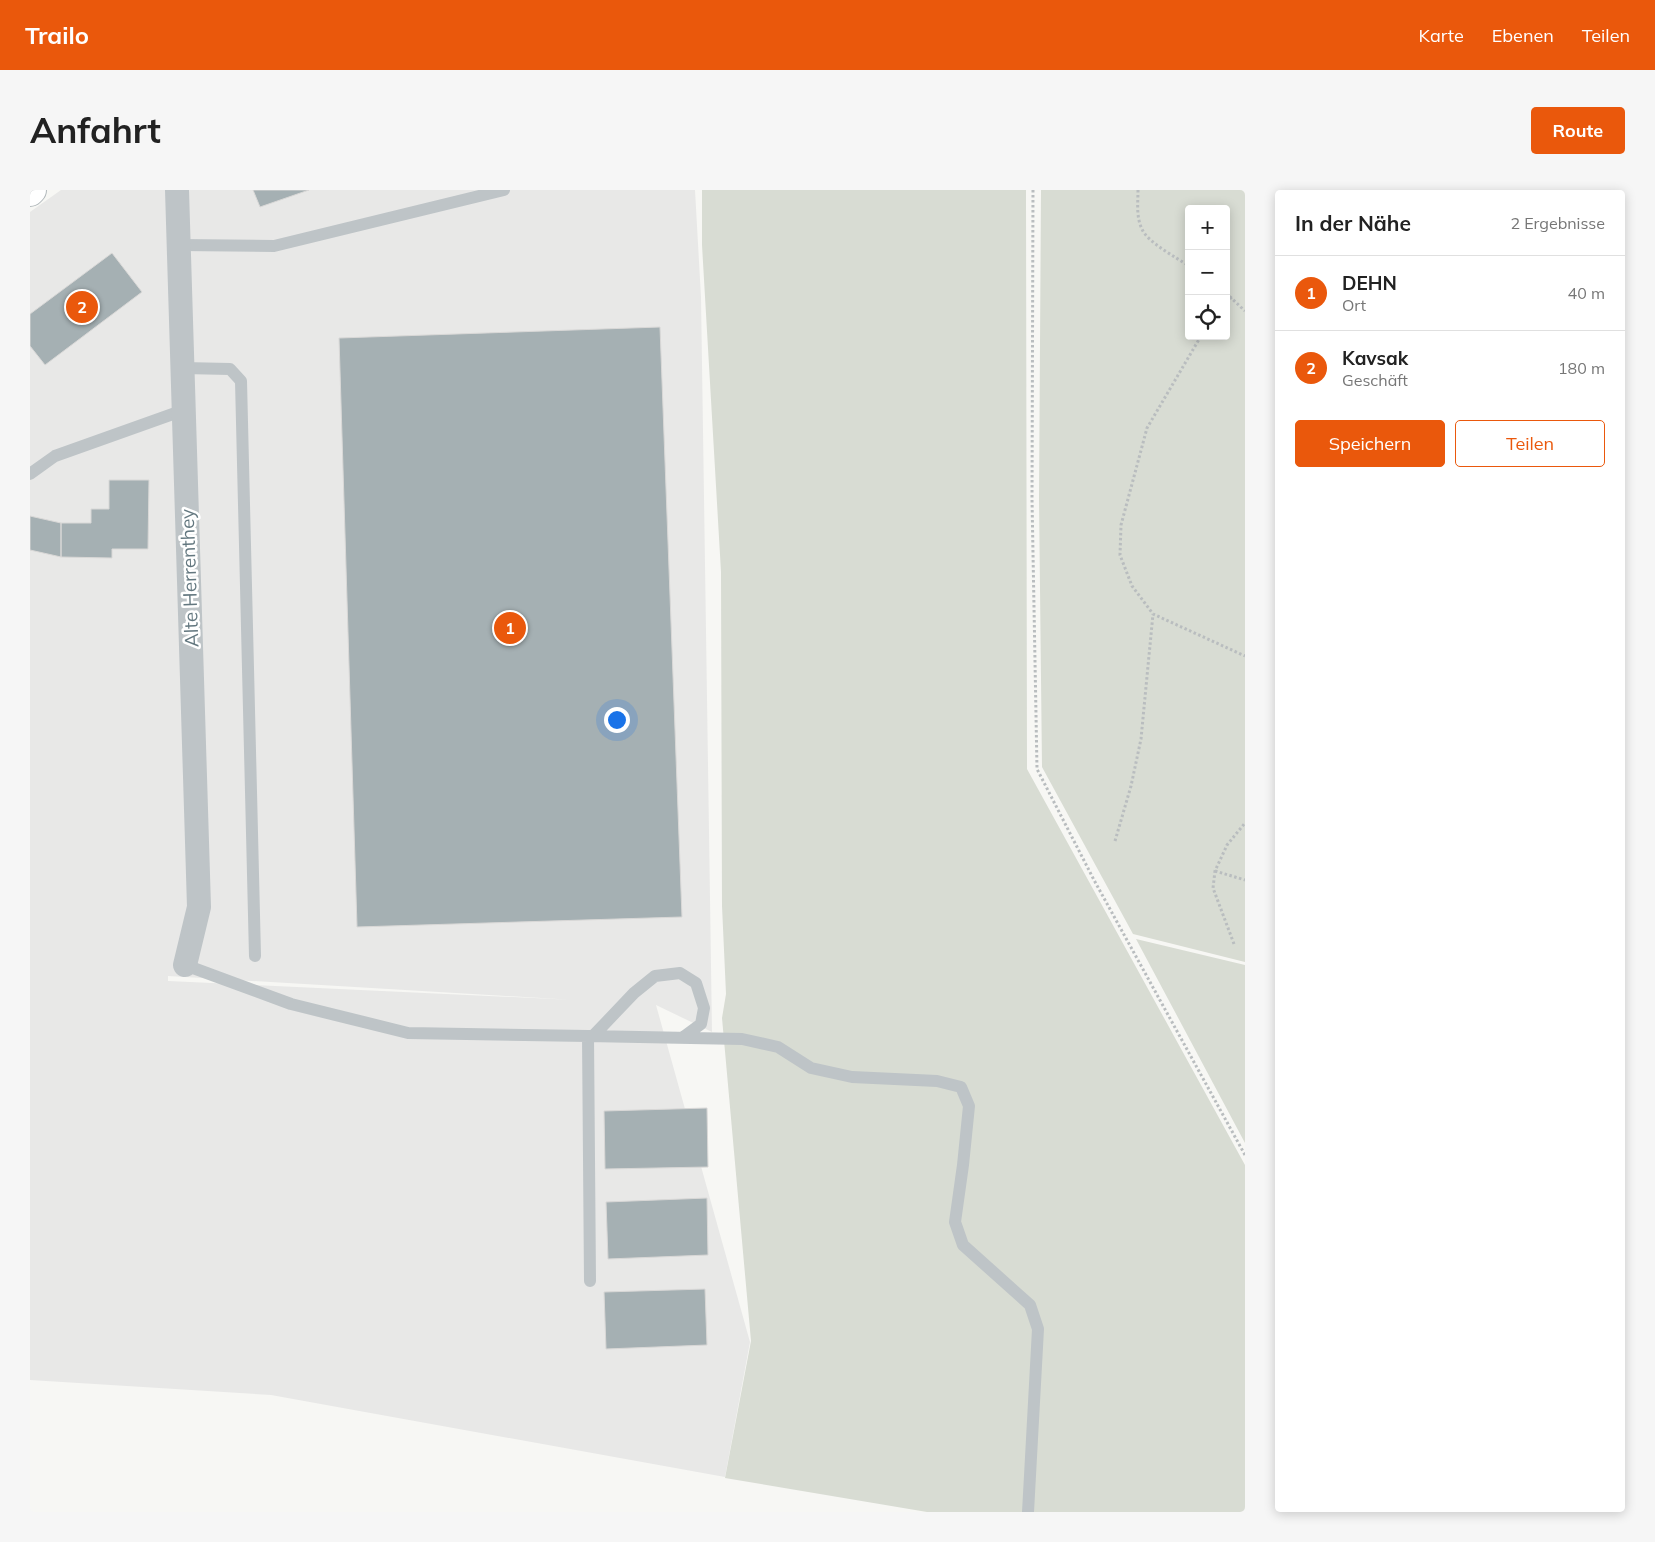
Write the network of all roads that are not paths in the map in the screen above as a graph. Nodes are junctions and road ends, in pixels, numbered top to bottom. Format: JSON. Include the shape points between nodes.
{"nodes":[{"id":1,"x":177,"y":190,"type":"edge"},
{"id":2,"x":504,"y":190,"type":"edge"},
{"id":3,"x":179,"y":245,"type":"junction"},
{"id":4,"x":183,"y":368,"type":"junction"},
{"id":5,"x":184,"y":410,"type":"junction"},
{"id":6,"x":30,"y":474,"type":"edge"},
{"id":7,"x":255,"y":956,"type":"dead end"},
{"id":8,"x":185,"y":965,"type":"joint"},
{"id":9,"x":591,"y":1036,"type":"junction"},
{"id":10,"x":682,"y":1038,"type":"junction"},
{"id":11,"x":590,"y":1281,"type":"dead end"},
{"id":12,"x":1028,"y":1512,"type":"edge"}],
"edges":[{"from":1,"to":3,"type":"street","name":"Alte Herrenthey"},
{"from":2,"to":3,"type":"lane","via":[[274,246]]},
{"from":3,"to":4,"type":"street","name":"Alte Herrenthey"},
{"from":4,"to":5,"type":"street","name":"Alte Herrenthey"},
{"from":4,"to":7,"type":"lane","via":[[230,369],[241,381]]},
{"from":5,"to":6,"type":"lane","via":[[55,456]]},
{"from":5,"to":8,"type":"street","name":"Alte Herrenthey","via":[[198,907]]},
{"from":8,"to":9,"type":"lane","via":[[291,1004],[408,1033]]},
{"from":9,"to":10,"type":"lane"},
{"from":9,"to":10,"type":"lane","via":[[655,976],[680,973],[696,983],[704,1008],[701,1024]]},
{"from":9,"to":11,"type":"lane"},
{"from":10,"to":12,"type":"lane","via":[[742,1039],[778,1047],[811,1068],[827,1072],[852,1077],[937,1081],[961,1087],[969,1106],[955,1222],[963,1245],[1030,1306],[1038,1329]]}]}
